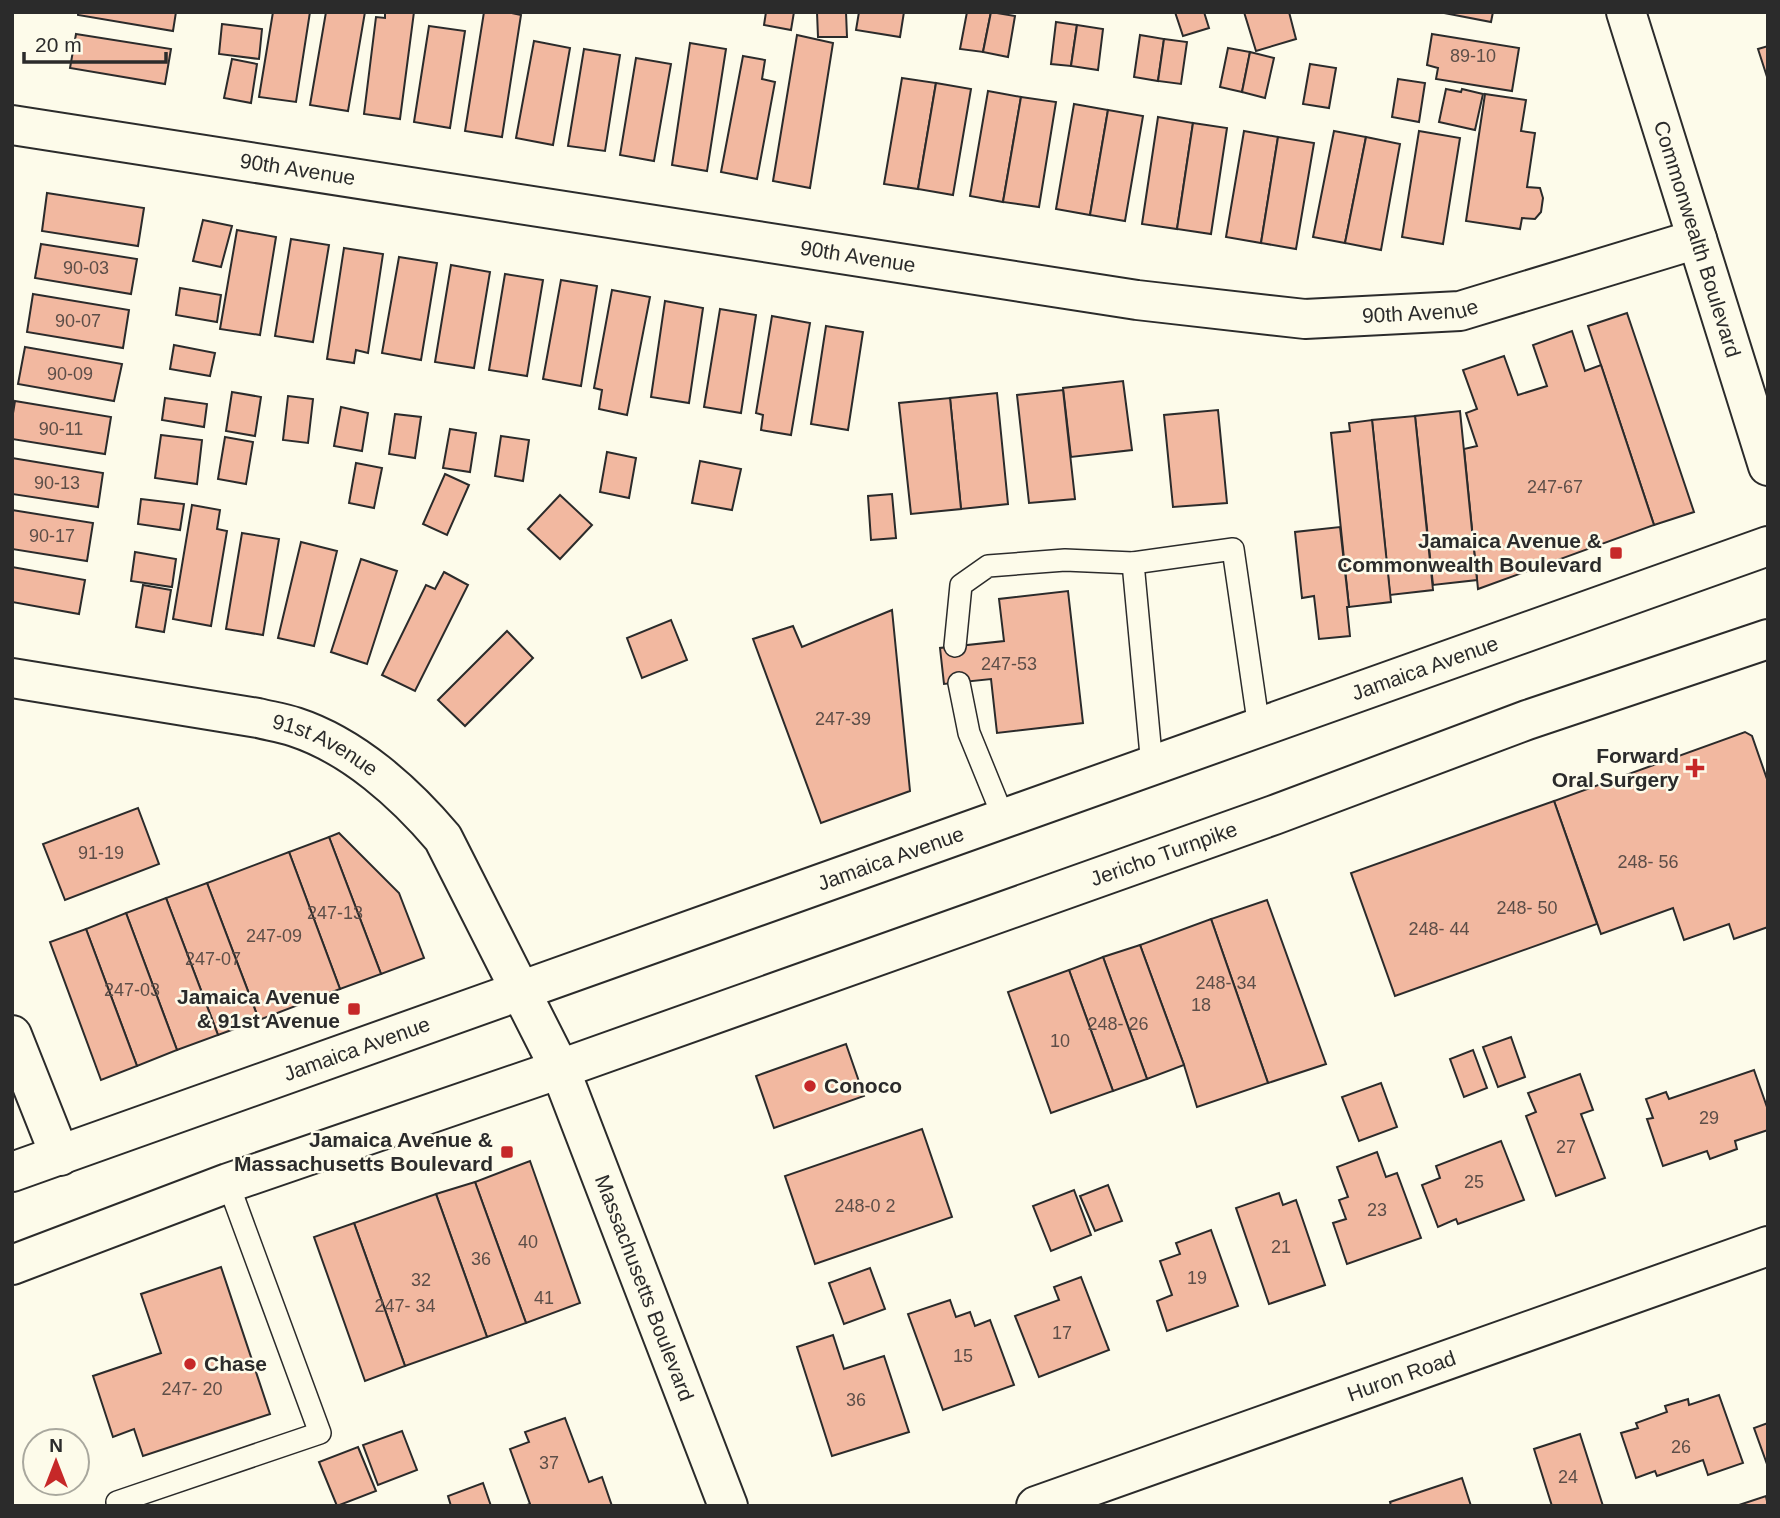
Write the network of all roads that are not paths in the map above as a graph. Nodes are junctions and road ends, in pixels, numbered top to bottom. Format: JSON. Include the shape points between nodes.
{"nodes":[{"id":1,"x":1629,"y":13,"type":"edge"},
{"id":2,"x":12,"y":125,"type":"edge"},
{"id":3,"x":1696,"y":239,"type":"junction"},
{"id":4,"x":1768,"y":466,"type":"edge"},
{"id":5,"x":1768,"y":546,"type":"edge"},
{"id":6,"x":1132,"y":563,"type":"junction"},
{"id":7,"x":1768,"y":639,"type":"edge"},
{"id":8,"x":955,"y":646,"type":"dead end"},
{"id":9,"x":12,"y":678,"type":"edge"},
{"id":10,"x":959,"y":682,"type":"dead end"},
{"id":11,"x":1259,"y":728,"type":"junction"},
{"id":12,"x":1152,"y":766,"type":"junction"},
{"id":13,"x":1004,"y":819,"type":"junction"},
{"id":14,"x":521,"y":990,"type":"junction"},
{"id":15,"x":12,"y":1034,"type":"edge"},
{"id":16,"x":560,"y":1069,"type":"junction"},
{"id":17,"x":60,"y":1156,"type":"junction"},
{"id":18,"x":12,"y":1172,"type":"edge"},
{"id":19,"x":228,"y":1183,"type":"junction"},
{"id":20,"x":1768,"y":1246,"type":"edge"},
{"id":21,"x":12,"y":1265,"type":"edge"},
{"id":22,"x":117,"y":1502,"type":"dead end"},
{"id":23,"x":728,"y":1506,"type":"edge"},
{"id":24,"x":1037,"y":1506,"type":"edge"}],
"edges":[{"from":1,"to":3,"type":"street","name":"Commonwealth Boulevard"},
{"from":2,"to":3,"type":"street","name":"90th Avenue","via":[[1137,300],[1306,318],[1460,311]]},
{"from":3,"to":4,"type":"street","name":"Commonwealth Boulevard"},
{"from":5,"to":11,"type":"street","name":"Jamaica Avenue"},
{"from":6,"to":8,"type":"lane","via":[[1065,560],[988,566],[961,585]]},
{"from":6,"to":11,"type":"lane","via":[[1233,549]]},
{"from":6,"to":12,"type":"lane"},
{"from":7,"to":16,"type":"street","name":"Jericho Turnpike","via":[[1527,720],[1261,820]]},
{"from":9,"to":14,"type":"street","name":"91st Avenue","via":[[296,727],[361,761],[420,810],[443,838]]},
{"from":10,"to":13,"type":"lane","via":[[968,733]]},
{"from":11,"to":12,"type":"street","name":"Jamaica Avenue"},
{"from":12,"to":13,"type":"street","name":"Jamaica Avenue"},
{"from":13,"to":14,"type":"street","name":"Jamaica Avenue"},
{"from":14,"to":16,"type":"street","name":"91st Avenue"},
{"from":14,"to":17,"type":"street","name":"Jamaica Avenue"},
{"from":15,"to":17,"type":"street"},
{"from":16,"to":19,"type":"street"},
{"from":16,"to":23,"type":"street","name":"Massachusetts Boulevard"},
{"from":17,"to":18,"type":"street","name":"Jamaica Avenue"},
{"from":19,"to":21,"type":"street"},
{"from":19,"to":22,"type":"lane","via":[[320,1433]]},
{"from":20,"to":24,"type":"street","name":"Huron Road"}]}
